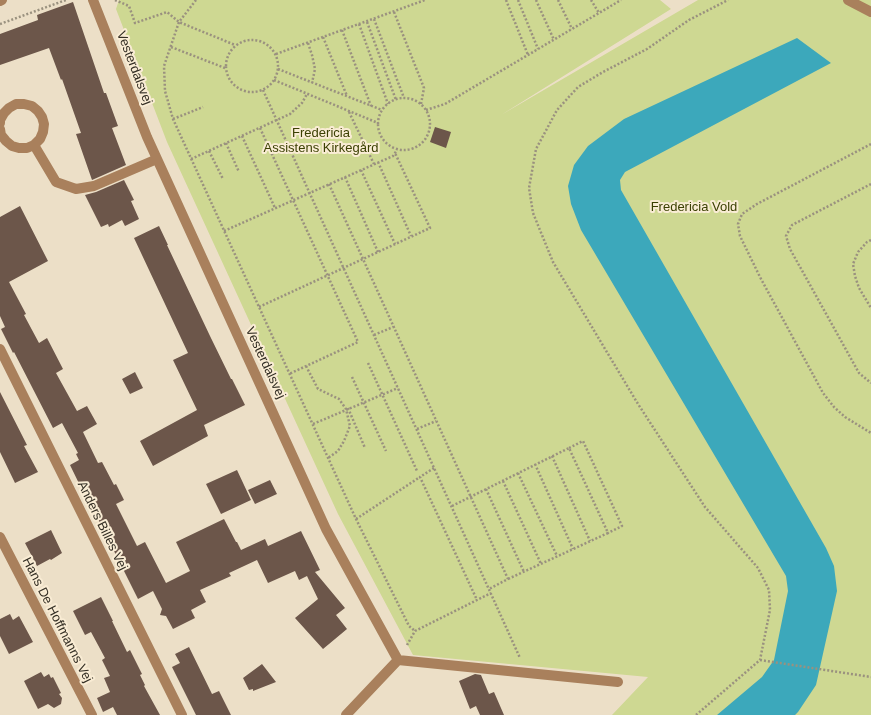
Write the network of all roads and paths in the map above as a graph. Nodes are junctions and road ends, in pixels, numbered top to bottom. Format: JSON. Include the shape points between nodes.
{"nodes":[{"id":1,"x":66,"y":0,"type":"edge"},
{"id":2,"x":93,"y":0,"type":"edge"},
{"id":3,"x":115,"y":0,"type":"edge"},
{"id":4,"x":196,"y":0,"type":"edge"},
{"id":5,"x":425,"y":0,"type":"edge"},
{"id":6,"x":506,"y":0,"type":"edge"},
{"id":7,"x":518,"y":0,"type":"edge"},
{"id":8,"x":536,"y":0,"type":"edge"},
{"id":9,"x":558,"y":0,"type":"edge"},
{"id":10,"x":591,"y":0,"type":"edge"},
{"id":11,"x":621,"y":0,"type":"edge"},
{"id":12,"x":728,"y":0,"type":"edge"},
{"id":13,"x":848,"y":0,"type":"edge"},
{"id":14,"x":394,"y":12,"type":"junction"},
{"id":15,"x":871,"y":12,"type":"edge"},
{"id":16,"x":599,"y":13,"type":"junction"},
{"id":17,"x":374,"y":19,"type":"junction"},
{"id":18,"x":179,"y":22,"type":"junction"},
{"id":19,"x":367,"y":22,"type":"junction"},
{"id":20,"x":0,"y":24,"type":"edge"},
{"id":21,"x":359,"y":24,"type":"junction"},
{"id":22,"x":572,"y":29,"type":"junction"},
{"id":23,"x":342,"y":30,"type":"junction"},
{"id":24,"x":323,"y":37,"type":"junction"},
{"id":25,"x":554,"y":40,"type":"junction"},
{"id":26,"x":308,"y":43,"type":"junction"},
{"id":27,"x":235,"y":45,"type":"junction"},
{"id":28,"x":171,"y":47,"type":"junction"},
{"id":29,"x":538,"y":49,"type":"junction"},
{"id":30,"x":276,"y":54,"type":"junction"},
{"id":31,"x":528,"y":56,"type":"junction"},
{"id":32,"x":225,"y":68,"type":"junction"},
{"id":33,"x":278,"y":69,"type":"junction"},
{"id":34,"x":274,"y":80,"type":"junction"},
{"id":35,"x":312,"y":82,"type":"junction"},
{"id":36,"x":263,"y":90,"type":"junction"},
{"id":37,"x":307,"y":94,"type":"junction"},
{"id":38,"x":348,"y":96,"type":"junction"},
{"id":39,"x":404,"y":98,"type":"junction"},
{"id":40,"x":396,"y":100,"type":"junction"},
{"id":41,"x":388,"y":104,"type":"junction"},
{"id":42,"x":421,"y":104,"type":"junction"},
{"id":43,"x":371,"y":106,"type":"junction"},
{"id":44,"x":203,"y":108,"type":"dead end"},
{"id":45,"x":382,"y":110,"type":"junction"},
{"id":46,"x":426,"y":110,"type":"junction"},
{"id":47,"x":349,"y":111,"type":"junction"},
{"id":48,"x":173,"y":119,"type":"junction"},
{"id":49,"x":277,"y":120,"type":"junction"},
{"id":50,"x":0,"y":123,"type":"edge"},
{"id":51,"x":378,"y":123,"type":"junction"},
{"id":52,"x":260,"y":128,"type":"junction"},
{"id":53,"x":0,"y":130,"type":"edge"},
{"id":54,"x":242,"y":136,"type":"junction"},
{"id":55,"x":226,"y":143,"type":"junction"},
{"id":56,"x":871,"y":144,"type":"edge"},
{"id":57,"x":34,"y":145,"type":"junction"},
{"id":58,"x":397,"y":150,"type":"junction"},
{"id":59,"x":209,"y":151,"type":"junction"},
{"id":60,"x":395,"y":153,"type":"junction"},
{"id":61,"x":157,"y":158,"type":"junction"},
{"id":62,"x":191,"y":159,"type":"junction"},
{"id":63,"x":378,"y":162,"type":"junction"},
{"id":64,"x":374,"y":164,"type":"junction"},
{"id":65,"x":361,"y":170,"type":"junction"},
{"id":66,"x":239,"y":172,"type":"dead end"},
{"id":67,"x":345,"y":177,"type":"junction"},
{"id":68,"x":222,"y":179,"type":"dead end"},
{"id":69,"x":329,"y":184,"type":"junction"},
{"id":70,"x":871,"y":184,"type":"edge"},
{"id":71,"x":310,"y":192,"type":"junction"},
{"id":72,"x":292,"y":200,"type":"junction"},
{"id":73,"x":275,"y":208,"type":"junction"},
{"id":74,"x":224,"y":231,"type":"junction"},
{"id":75,"x":412,"y":237,"type":"junction"},
{"id":76,"x":871,"y":240,"type":"edge"},
{"id":77,"x":395,"y":244,"type":"junction"},
{"id":78,"x":378,"y":252,"type":"junction"},
{"id":79,"x":362,"y":259,"type":"junction"},
{"id":80,"x":344,"y":268,"type":"junction"},
{"id":81,"x":327,"y":276,"type":"junction"},
{"id":82,"x":259,"y":307,"type":"junction"},
{"id":83,"x":871,"y":308,"type":"edge"},
{"id":84,"x":393,"y":327,"type":"junction"},
{"id":85,"x":374,"y":335,"type":"junction"},
{"id":86,"x":0,"y":349,"type":"edge"},
{"id":87,"x":368,"y":363,"type":"dead end"},
{"id":88,"x":306,"y":366,"type":"junction"},
{"id":89,"x":289,"y":374,"type":"junction"},
{"id":90,"x":352,"y":377,"type":"dead end"},
{"id":91,"x":871,"y":383,"type":"edge"},
{"id":92,"x":398,"y":388,"type":"junction"},
{"id":93,"x":382,"y":394,"type":"junction"},
{"id":94,"x":364,"y":402,"type":"junction"},
{"id":95,"x":347,"y":409,"type":"junction"},
{"id":96,"x":436,"y":421,"type":"junction"},
{"id":97,"x":312,"y":424,"type":"junction"},
{"id":98,"x":417,"y":429,"type":"junction"},
{"id":99,"x":871,"y":433,"type":"edge"},
{"id":100,"x":364,"y":448,"type":"dead end"},
{"id":101,"x":569,"y":448,"type":"junction"},
{"id":102,"x":386,"y":451,"type":"dead end"},
{"id":103,"x":552,"y":456,"type":"junction"},
{"id":104,"x":328,"y":458,"type":"junction"},
{"id":105,"x":535,"y":464,"type":"junction"},
{"id":106,"x":434,"y":468,"type":"junction"},
{"id":107,"x":417,"y":471,"type":"dead end"},
{"id":108,"x":518,"y":473,"type":"junction"},
{"id":109,"x":420,"y":477,"type":"junction"},
{"id":110,"x":503,"y":481,"type":"junction"},
{"id":111,"x":486,"y":489,"type":"junction"},
{"id":112,"x":470,"y":497,"type":"junction"},
{"id":113,"x":452,"y":506,"type":"junction"},
{"id":114,"x":356,"y":519,"type":"junction"},
{"id":115,"x":608,"y":533,"type":"junction"},
{"id":116,"x":0,"y":537,"type":"edge"},
{"id":117,"x":590,"y":541,"type":"junction"},
{"id":118,"x":573,"y":549,"type":"junction"},
{"id":119,"x":557,"y":556,"type":"junction"},
{"id":120,"x":541,"y":564,"type":"junction"},
{"id":121,"x":524,"y":572,"type":"junction"},
{"id":122,"x":508,"y":580,"type":"junction"},
{"id":123,"x":489,"y":589,"type":"junction"},
{"id":124,"x":491,"y":593,"type":"junction"},
{"id":125,"x":477,"y":600,"type":"junction"},
{"id":126,"x":415,"y":631,"type":"junction"},
{"id":127,"x":398,"y":660,"type":"junction"},
{"id":128,"x":760,"y":660,"type":"junction"},
{"id":129,"x":527,"y":673,"type":"junction"},
{"id":130,"x":871,"y":677,"type":"edge"},
{"id":131,"x":618,"y":682,"type":"dead end"},
{"id":132,"x":92,"y":715,"type":"edge"},
{"id":133,"x":182,"y":715,"type":"edge"},
{"id":134,"x":346,"y":715,"type":"edge"},
{"id":135,"x":696,"y":715,"type":"edge"}],
"edges":[{"from":1,"to":20,"type":"path"},
{"from":2,"to":61,"type":"street","name":"Vesterdalsvej"},
{"from":3,"to":18,"type":"path","via":[[129,6],[135,23],[167,12]]},
{"from":4,"to":18,"type":"path"},
{"from":5,"to":14,"type":"path"},
{"from":6,"to":31,"type":"path"},
{"from":7,"to":29,"type":"path"},
{"from":8,"to":25,"type":"path"},
{"from":9,"to":22,"type":"path"},
{"from":10,"to":16,"type":"path"},
{"from":11,"to":16,"type":"path"},
{"from":12,"to":128,"type":"path","via":[[689,20],[647,49],[578,87],[557,110],[536,149],[529,188],[533,214],[552,262],[638,404],[706,507],[758,568],[769,590],[770,610]]},
{"from":13,"to":15,"type":"street"},
{"from":14,"to":17,"type":"path"},
{"from":14,"to":42,"type":"path","via":[[424,88]]},
{"from":16,"to":22,"type":"path"},
{"from":17,"to":19,"type":"path"},
{"from":17,"to":39,"type":"path"},
{"from":18,"to":27,"type":"path"},
{"from":18,"to":28,"type":"path"},
{"from":19,"to":21,"type":"path"},
{"from":19,"to":40,"type":"path"},
{"from":21,"to":23,"type":"path"},
{"from":21,"to":41,"type":"path"},
{"from":22,"to":25,"type":"path"},
{"from":23,"to":24,"type":"path"},
{"from":23,"to":43,"type":"path"},
{"from":24,"to":26,"type":"path"},
{"from":24,"to":38,"type":"path"},
{"from":25,"to":29,"type":"path"},
{"from":26,"to":30,"type":"path"},
{"from":26,"to":35,"type":"path","via":[[315,69]]},
{"from":27,"to":30,"type":"path","via":[[246,40],[258,39],[269,45]]},
{"from":27,"to":32,"type":"path","via":[[227,56]]},
{"from":28,"to":32,"type":"path"},
{"from":28,"to":48,"type":"path","via":[[164,66],[165,91]]},
{"from":29,"to":31,"type":"path"},
{"from":30,"to":33,"type":"path"},
{"from":31,"to":46,"type":"path","via":[[445,104]]},
{"from":32,"to":36,"type":"path","via":[[228,78],[239,89],[253,92]]},
{"from":33,"to":34,"type":"path"},
{"from":33,"to":35,"type":"path"},
{"from":34,"to":36,"type":"path"},
{"from":34,"to":37,"type":"path"},
{"from":35,"to":38,"type":"path"},
{"from":36,"to":49,"type":"path"},
{"from":37,"to":47,"type":"path"},
{"from":37,"to":49,"type":"path","via":[[302,103],[290,114]]},
{"from":38,"to":43,"type":"path"},
{"from":39,"to":40,"type":"path"},
{"from":39,"to":42,"type":"path"},
{"from":40,"to":41,"type":"path"},
{"from":41,"to":45,"type":"path"},
{"from":42,"to":46,"type":"path"},
{"from":43,"to":45,"type":"path"},
{"from":44,"to":48,"type":"path"},
{"from":45,"to":51,"type":"path"},
{"from":46,"to":58,"type":"path","via":[[431,125],[426,140],[413,149]]},
{"from":47,"to":51,"type":"path"},
{"from":47,"to":64,"type":"path"},
{"from":48,"to":62,"type":"path"},
{"from":49,"to":52,"type":"path"},
{"from":49,"to":71,"type":"path"},
{"from":50,"to":57,"type":"street","via":[[4,113],[16,104],[32,106],[42,117],[44,124],[40,139]]},
{"from":51,"to":58,"type":"path","via":[[383,140]]},
{"from":52,"to":54,"type":"path"},
{"from":52,"to":72,"type":"path"},
{"from":53,"to":57,"type":"street","via":[[1,135],[12,146],[27,148]]},
{"from":54,"to":55,"type":"path"},
{"from":54,"to":73,"type":"path"},
{"from":55,"to":59,"type":"path"},
{"from":55,"to":66,"type":"path"},
{"from":56,"to":99,"type":"path","via":[[757,204],[742,214],[738,224],[740,236],[756,270],[823,393],[845,417]]},
{"from":57,"to":61,"type":"street","via":[[56,182],[76,189],[94,186]]},
{"from":58,"to":60,"type":"path"},
{"from":59,"to":62,"type":"path"},
{"from":59,"to":68,"type":"path"},
{"from":60,"to":63,"type":"path"},
{"from":60,"to":75,"type":"path","via":[[430,228]]},
{"from":61,"to":127,"type":"street","name":"Vesterdalsvej","via":[[326,529]]},
{"from":62,"to":74,"type":"path"},
{"from":63,"to":64,"type":"path"},
{"from":63,"to":75,"type":"path"},
{"from":64,"to":65,"type":"path"},
{"from":65,"to":67,"type":"path"},
{"from":65,"to":77,"type":"path"},
{"from":67,"to":69,"type":"path"},
{"from":67,"to":78,"type":"path"},
{"from":69,"to":71,"type":"path"},
{"from":69,"to":79,"type":"path"},
{"from":70,"to":91,"type":"path","via":[[792,225],[786,236],[790,249],[859,373]]},
{"from":71,"to":72,"type":"path"},
{"from":71,"to":80,"type":"path"},
{"from":72,"to":73,"type":"path"},
{"from":72,"to":81,"type":"path"},
{"from":73,"to":74,"type":"path"},
{"from":74,"to":82,"type":"path"},
{"from":75,"to":77,"type":"path"},
{"from":76,"to":83,"type":"path","via":[[858,252],[853,264],[854,276]]},
{"from":77,"to":78,"type":"path"},
{"from":78,"to":79,"type":"path"},
{"from":79,"to":80,"type":"path"},
{"from":79,"to":84,"type":"path"},
{"from":80,"to":81,"type":"path"},
{"from":80,"to":85,"type":"path"},
{"from":81,"to":82,"type":"path"},
{"from":81,"to":88,"type":"path","via":[[358,342]]},
{"from":82,"to":89,"type":"path"},
{"from":84,"to":85,"type":"path"},
{"from":84,"to":96,"type":"path"},
{"from":85,"to":92,"type":"path"},
{"from":86,"to":133,"type":"street","name":"Anders Billes Vej"},
{"from":87,"to":93,"type":"path"},
{"from":88,"to":89,"type":"path"},
{"from":88,"to":95,"type":"path","via":[[318,389],[339,399]]},
{"from":89,"to":97,"type":"path"},
{"from":90,"to":94,"type":"path"},
{"from":92,"to":93,"type":"path"},
{"from":92,"to":98,"type":"path"},
{"from":93,"to":94,"type":"path"},
{"from":93,"to":107,"type":"path"},
{"from":94,"to":95,"type":"path"},
{"from":94,"to":102,"type":"path"},
{"from":95,"to":97,"type":"path"},
{"from":95,"to":100,"type":"path"},
{"from":95,"to":104,"type":"path","via":[[350,426],[338,451]]},
{"from":96,"to":98,"type":"path"},
{"from":96,"to":112,"type":"path"},
{"from":97,"to":104,"type":"path"},
{"from":98,"to":106,"type":"path"},
{"from":101,"to":103,"type":"path"},
{"from":101,"to":115,"type":"path"},
{"from":101,"to":115,"type":"path","via":[[583,441],[619,519],[622,526]]},
{"from":103,"to":105,"type":"path"},
{"from":103,"to":117,"type":"path"},
{"from":104,"to":114,"type":"path"},
{"from":105,"to":108,"type":"path"},
{"from":105,"to":118,"type":"path"},
{"from":106,"to":109,"type":"path"},
{"from":106,"to":113,"type":"path"},
{"from":108,"to":110,"type":"path"},
{"from":108,"to":119,"type":"path"},
{"from":109,"to":114,"type":"path"},
{"from":109,"to":125,"type":"path"},
{"from":110,"to":111,"type":"path"},
{"from":110,"to":120,"type":"path"},
{"from":111,"to":112,"type":"path"},
{"from":111,"to":121,"type":"path"},
{"from":112,"to":113,"type":"path"},
{"from":112,"to":122,"type":"path"},
{"from":113,"to":123,"type":"path"},
{"from":114,"to":126,"type":"path","via":[[409,626]]},
{"from":115,"to":117,"type":"path"},
{"from":116,"to":132,"type":"street","name":"Hans De Hoffmanns Vej"},
{"from":117,"to":118,"type":"path"},
{"from":118,"to":119,"type":"path"},
{"from":119,"to":120,"type":"path"},
{"from":120,"to":121,"type":"path"},
{"from":121,"to":122,"type":"path"},
{"from":122,"to":123,"type":"path"},
{"from":123,"to":124,"type":"path"},
{"from":124,"to":125,"type":"path"},
{"from":124,"to":129,"type":"path"},
{"from":125,"to":126,"type":"path"},
{"from":126,"to":127,"type":"path"},
{"from":127,"to":129,"type":"street"},
{"from":127,"to":134,"type":"street"},
{"from":128,"to":130,"type":"path"},
{"from":128,"to":135,"type":"path"},
{"from":129,"to":131,"type":"street"}]}
